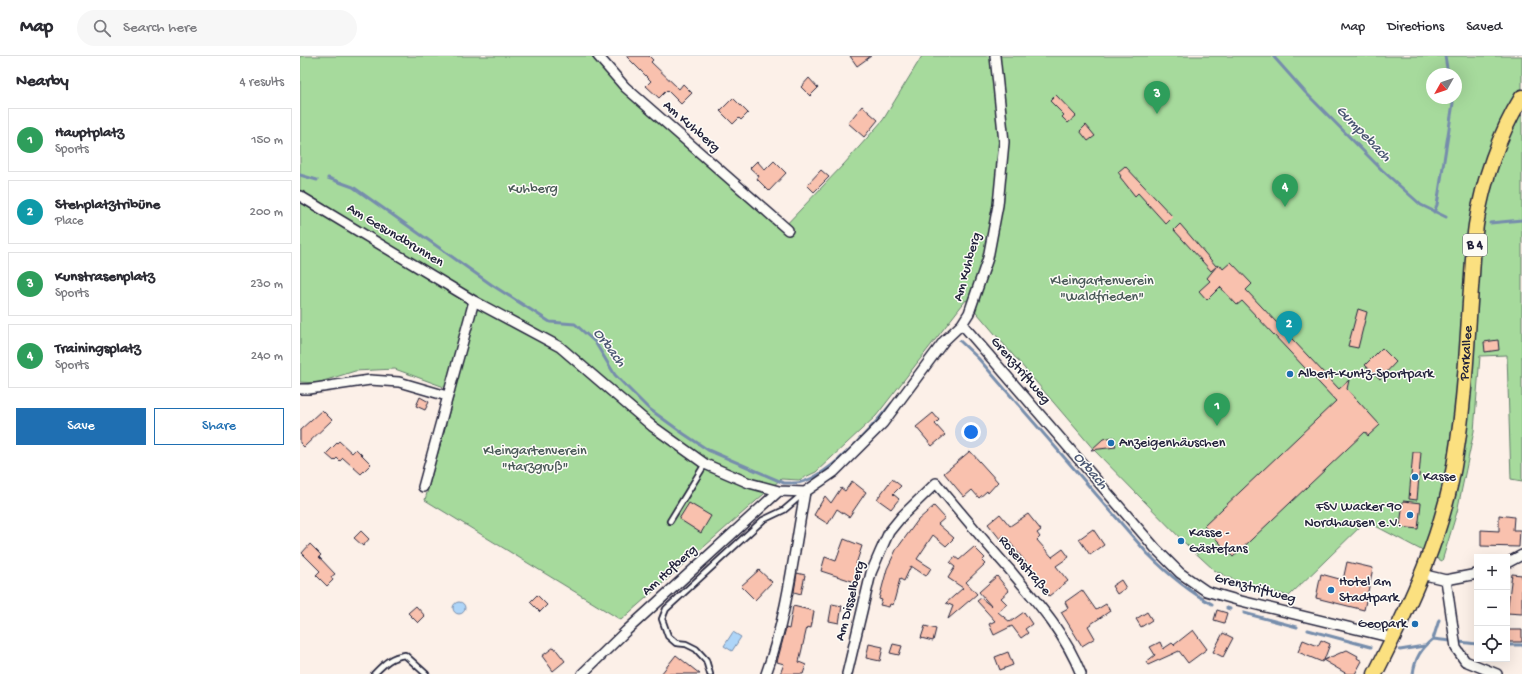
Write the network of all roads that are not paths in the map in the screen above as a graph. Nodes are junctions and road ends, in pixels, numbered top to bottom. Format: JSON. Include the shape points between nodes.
{"nodes":[{"id":1,"x":598,"y":56,"type":"edge"},
{"id":2,"x":995,"y":56,"type":"edge"},
{"id":3,"x":1522,"y":97,"type":"edge"},
{"id":4,"x":300,"y":196,"type":"edge"},
{"id":5,"x":788,"y":230,"type":"dead end"},
{"id":6,"x":474,"y":301,"type":"junction"},
{"id":7,"x":962,"y":324,"type":"junction"},
{"id":8,"x":300,"y":389,"type":"edge"},
{"id":9,"x":447,"y":396,"type":"junction"},
{"id":10,"x":705,"y":464,"type":"junction"},
{"id":11,"x":936,"y":483,"type":"joint"},
{"id":12,"x":423,"y":487,"type":"dead end"},
{"id":13,"x":779,"y":491,"type":"junction"},
{"id":14,"x":805,"y":492,"type":"junction"},
{"id":15,"x":670,"y":521,"type":"dead end"},
{"id":16,"x":1522,"y":555,"type":"edge"},
{"id":17,"x":1510,"y":561,"type":"edge"},
{"id":18,"x":1422,"y":574,"type":"junction"},
{"id":19,"x":1474,"y":575,"type":"edge"},
{"id":20,"x":1446,"y":580,"type":"junction"},
{"id":21,"x":1393,"y":638,"type":"junction"},
{"id":22,"x":1480,"y":671,"type":"edge"},
{"id":23,"x":374,"y":674,"type":"edge"},
{"id":24,"x":426,"y":674,"type":"edge"},
{"id":25,"x":582,"y":674,"type":"edge"},
{"id":26,"x":710,"y":674,"type":"edge"},
{"id":27,"x":766,"y":674,"type":"edge"},
{"id":28,"x":847,"y":674,"type":"edge"},
{"id":29,"x":1080,"y":674,"type":"edge"},
{"id":30,"x":1374,"y":674,"type":"edge"},
{"id":31,"x":1497,"y":674,"type":"edge"}],
"edges":[{"from":1,"to":5,"type":"street","name":"Am Kuhberg","via":[[625,87]]},
{"from":2,"to":7,"type":"street","name":"Am Kuhberg","via":[[1004,142],[998,205],[988,258],[969,313]]},
{"from":3,"to":18,"type":"main road","name":"Parkallee","number":"B 4","via":[[1497,149],[1476,224],[1463,401],[1456,455],[1444,508]]},
{"from":4,"to":6,"type":"street","name":"Am Gesundbrunnen"},
{"from":6,"to":9,"type":"street"},
{"from":6,"to":10,"type":"street","name":"Am Gesundbrunnen","via":[[560,347],[652,426]]},
{"from":7,"to":14,"type":"street","name":"Am Kuhberg","via":[[944,341],[883,423],[834,472]]},
{"from":7,"to":21,"type":"street","name":"Grenztriftweg","via":[[1156,549],[1180,573],[1206,591]]},
{"from":8,"to":9,"type":"street","via":[[370,380],[399,382]]},
{"from":9,"to":12,"type":"street"},
{"from":10,"to":13,"type":"street","name":"Am Gesundbrunnen","via":[[749,483]]},
{"from":10,"to":15,"type":"lane"},
{"from":11,"to":28,"type":"street","name":"Am Disselberg","via":[[889,532],[871,573]]},
{"from":11,"to":29,"type":"street","name":"Rosenstraße","via":[[1044,611],[1075,659]]},
{"from":13,"to":14,"type":"street","name":"Am Gesundbrunnen"},
{"from":13,"to":25,"type":"street","name":"Am Hofberg"},
{"from":14,"to":26,"type":"lane","name":"Am Hofberg","via":[[784,510],[763,520],[666,609],[662,619],[668,636],[676,643],[686,644],[696,650],[706,660]]},
{"from":14,"to":27,"type":"street","via":[[785,603]]},
{"from":16,"to":17,"type":"street"},
{"from":18,"to":20,"type":"street"},
{"from":18,"to":21,"type":"main road","number":"B 4"},
{"from":19,"to":20,"type":"street"},
{"from":20,"to":22,"type":"street","via":[[1456,648],[1465,661]]},
{"from":21,"to":30,"type":"main road","number":"B 4"},
{"from":22,"to":31,"type":"street"},
{"from":23,"to":24,"type":"lane","via":[[387,661],[405,655]]}]}
